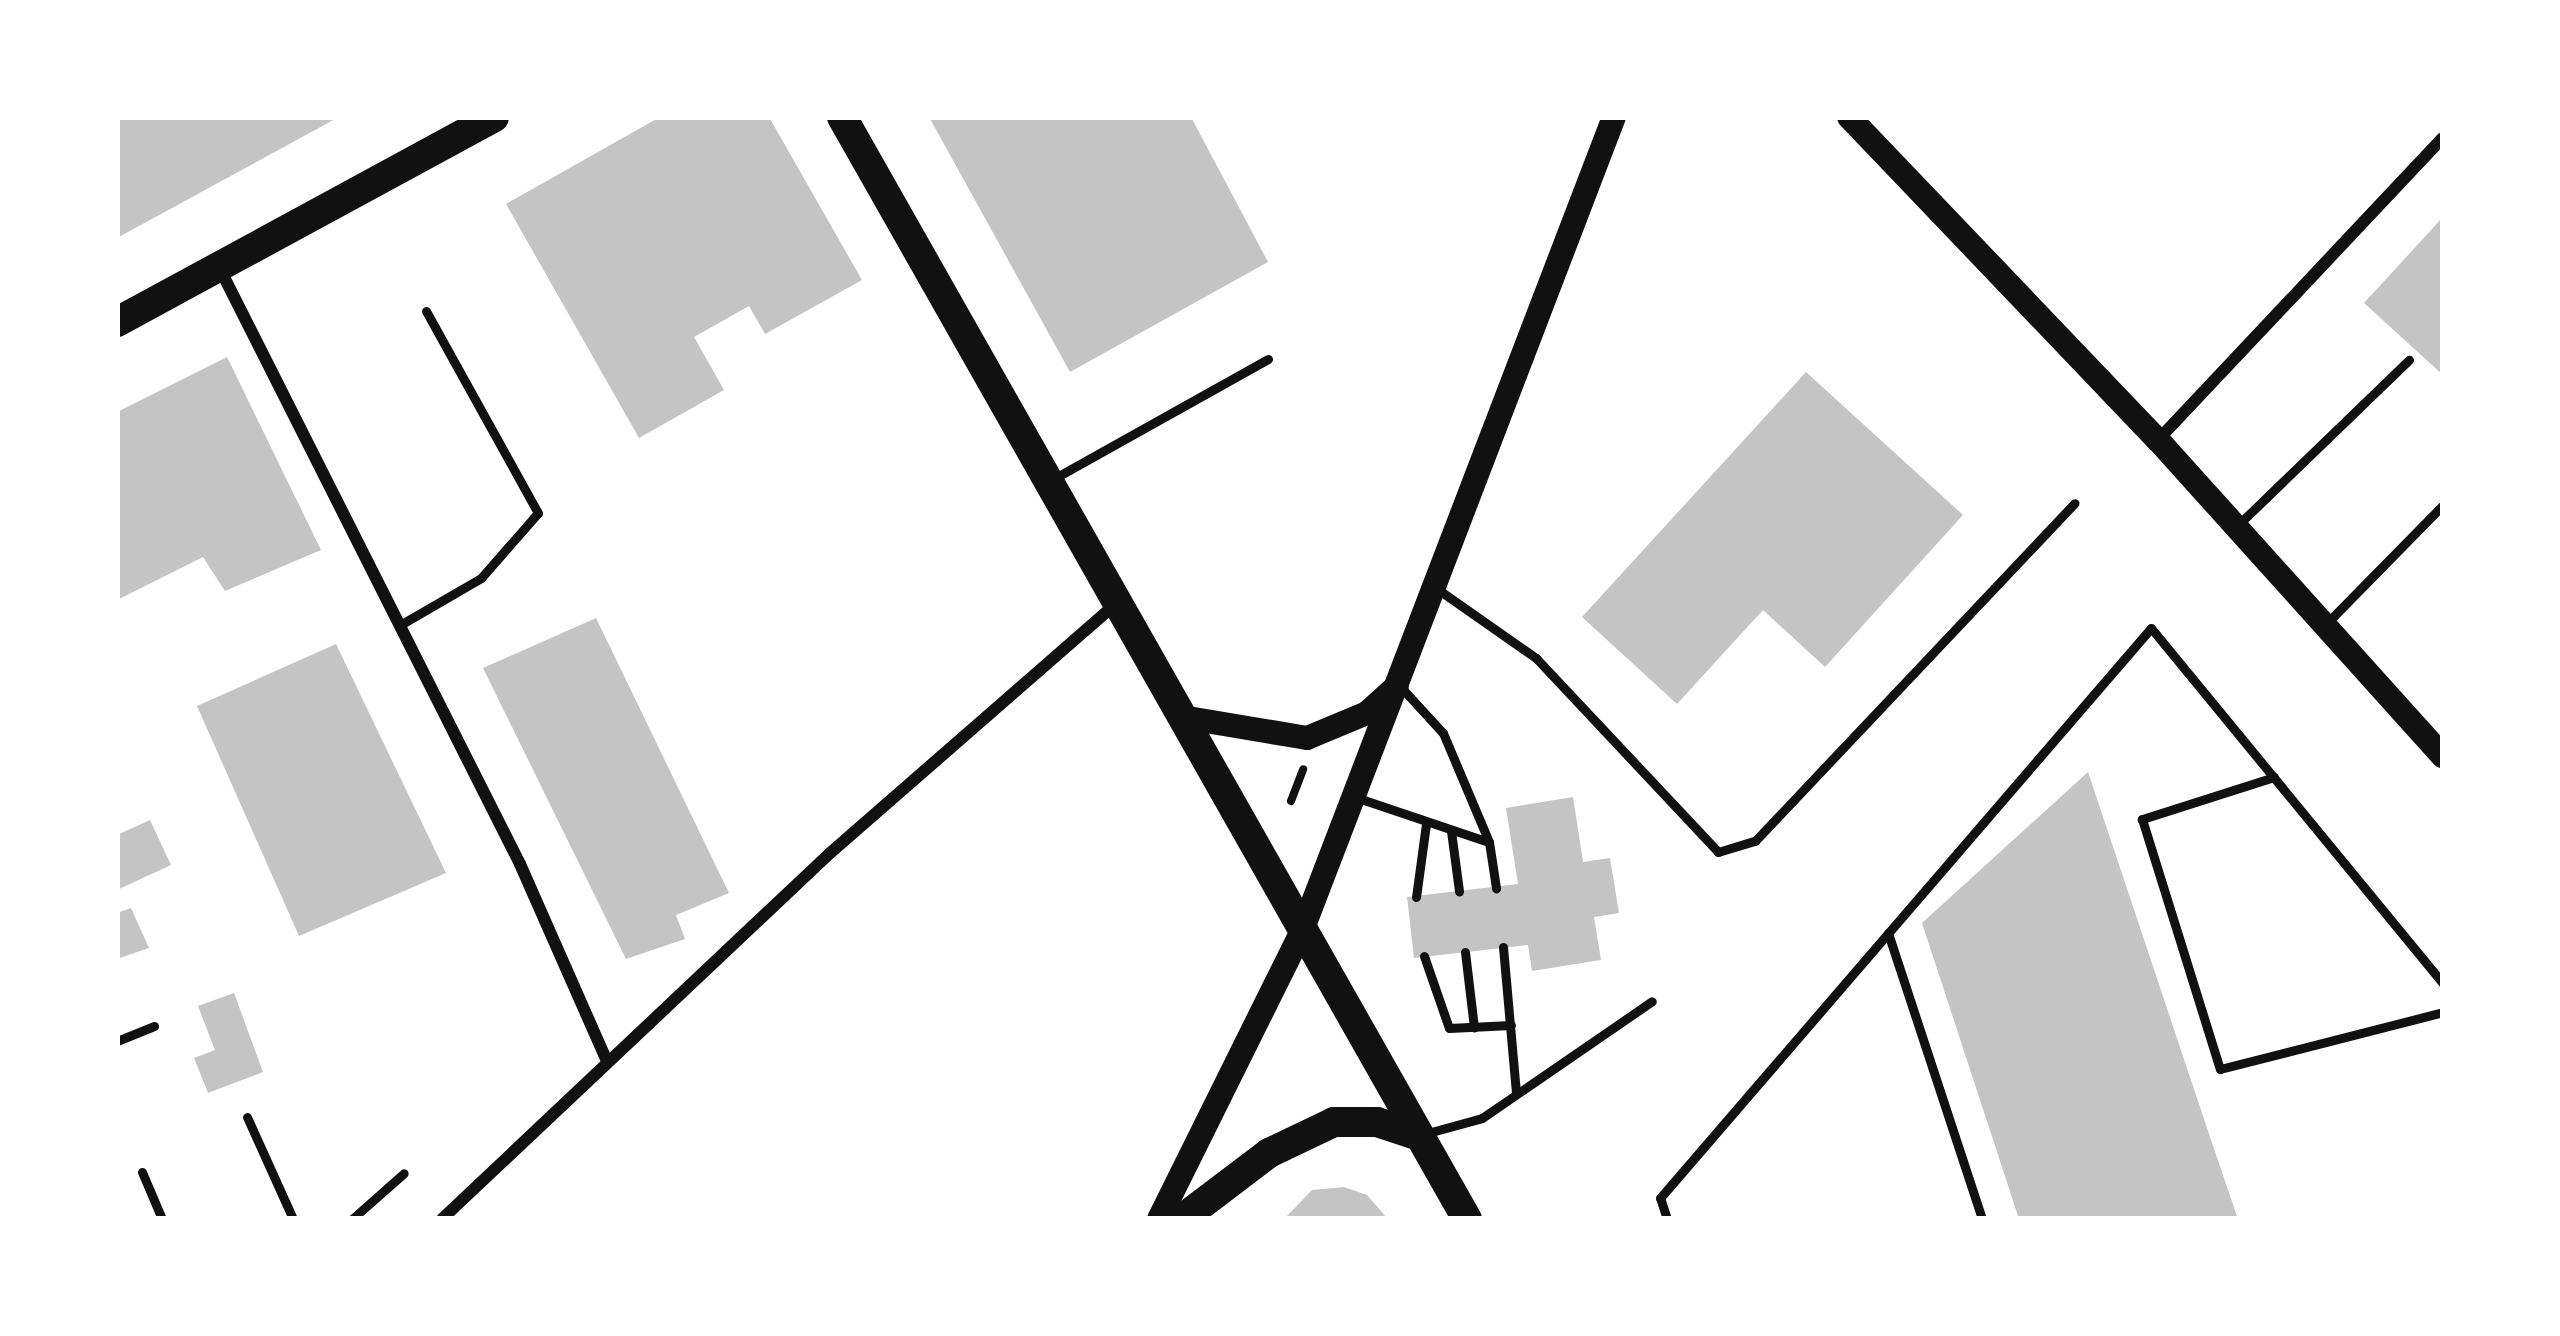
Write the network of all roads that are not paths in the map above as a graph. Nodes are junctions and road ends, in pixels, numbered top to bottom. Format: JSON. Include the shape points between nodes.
{"nodes":[{"id":1,"x":494,"y":117,"type":"edge"},
{"id":2,"x":842,"y":117,"type":"edge"},
{"id":3,"x":1614,"y":117,"type":"edge"},
{"id":4,"x":1850,"y":117,"type":"edge"},
{"id":5,"x":2443,"y":138,"type":"edge"},
{"id":6,"x":220,"y":269,"type":"junction"},
{"id":7,"x":426,"y":311,"type":"dead end"},
{"id":8,"x":117,"y":322,"type":"edge"},
{"id":9,"x":1268,"y":359,"type":"dead end"},
{"id":10,"x":2409,"y":360,"type":"dead end"},
{"id":11,"x":2158,"y":440,"type":"junction"},
{"id":12,"x":1050,"y":481,"type":"junction"},
{"id":13,"x":2075,"y":502,"type":"dead end"},
{"id":14,"x":2443,"y":505,"type":"edge"},
{"id":15,"x":2237,"y":526,"type":"junction"},
{"id":16,"x":1436,"y":588,"type":"junction"},
{"id":17,"x":1117,"y":603,"type":"junction"},
{"id":18,"x":2325,"y":625,"type":"junction"},
{"id":19,"x":400,"y":626,"type":"junction"},
{"id":20,"x":1399,"y":685,"type":"junction"},
{"id":21,"x":1182,"y":716,"type":"junction"},
{"id":22,"x":2443,"y":757,"type":"edge"},
{"id":23,"x":2274,"y":777,"type":"junction"},
{"id":24,"x":1355,"y":797,"type":"junction"},
{"id":25,"x":1426,"y":824,"type":"junction"},
{"id":26,"x":1451,"y":831,"type":"junction"},
{"id":27,"x":1489,"y":842,"type":"junction"},
{"id":28,"x":1496,"y":887,"type":"dead end"},
{"id":29,"x":1459,"y":891,"type":"dead end"},
{"id":30,"x":1416,"y":897,"type":"dead end"},
{"id":31,"x":1302,"y":931,"type":"junction"},
{"id":32,"x":1888,"y":933,"type":"junction"},
{"id":33,"x":1503,"y":947,"type":"dead end"},
{"id":34,"x":1465,"y":952,"type":"dead end"},
{"id":35,"x":1424,"y":956,"type":"dead end"},
{"id":36,"x":2443,"y":984,"type":"edge"},
{"id":37,"x":1652,"y":1001,"type":"dead end"},
{"id":38,"x":2443,"y":1012,"type":"edge"},
{"id":39,"x":1511,"y":1025,"type":"junction"},
{"id":40,"x":154,"y":1026,"type":"dead end"},
{"id":41,"x":1474,"y":1027,"type":"junction"},
{"id":42,"x":117,"y":1041,"type":"edge"},
{"id":43,"x":606,"y":1059,"type":"junction"},
{"id":44,"x":1516,"y":1093,"type":"junction"},
{"id":45,"x":247,"y":1117,"type":"dead end"},
{"id":46,"x":1419,"y":1136,"type":"junction"},
{"id":47,"x":142,"y":1172,"type":"dead end"},
{"id":48,"x":404,"y":1173,"type":"dead end"},
{"id":49,"x":162,"y":1219,"type":"edge"},
{"id":50,"x":293,"y":1219,"type":"edge"},
{"id":51,"x":352,"y":1219,"type":"edge"},
{"id":52,"x":442,"y":1219,"type":"edge"},
{"id":53,"x":1159,"y":1219,"type":"edge"},
{"id":54,"x":1182,"y":1219,"type":"edge"},
{"id":55,"x":1467,"y":1219,"type":"edge"},
{"id":56,"x":1667,"y":1219,"type":"edge"},
{"id":57,"x":1982,"y":1219,"type":"edge"}],
"edges":[{"from":1,"to":6,"type":"main road"},
{"from":2,"to":12,"type":"main road"},
{"from":3,"to":16,"type":"main road"},
{"from":4,"to":11,"type":"main road"},
{"from":5,"to":11,"type":"street"},
{"from":6,"to":8,"type":"main road"},
{"from":6,"to":19,"type":"street"},
{"from":7,"to":19,"type":"lane","via":[[538,513],[482,578]]},
{"from":9,"to":12,"type":"lane"},
{"from":10,"to":15,"type":"lane"},
{"from":11,"to":15,"type":"main road"},
{"from":12,"to":17,"type":"main road"},
{"from":13,"to":16,"type":"lane","via":[[1755,841],[1718,852],[1536,658]]},
{"from":14,"to":18,"type":"lane"},
{"from":15,"to":18,"type":"main road"},
{"from":16,"to":20,"type":"main road"},
{"from":17,"to":21,"type":"main road"},
{"from":17,"to":43,"type":"street"},
{"from":18,"to":22,"type":"main road"},
{"from":19,"to":43,"type":"street"},
{"from":20,"to":21,"type":"main road","via":[[1367,712],[1307,738]]},
{"from":20,"to":24,"type":"main road"},
{"from":20,"to":27,"type":"lane","via":[[1443,734]]},
{"from":21,"to":31,"type":"main road"},
{"from":23,"to":32,"type":"lane","via":[[2151,628]]},
{"from":23,"to":36,"type":"lane"},
{"from":23,"to":38,"type":"lane","via":[[2142,818],[2220,1069]]},
{"from":24,"to":25,"type":"lane"},
{"from":24,"to":31,"type":"main road"},
{"from":25,"to":26,"type":"lane"},
{"from":25,"to":30,"type":"lane"},
{"from":26,"to":27,"type":"lane"},
{"from":26,"to":29,"type":"lane"},
{"from":27,"to":28,"type":"lane"},
{"from":31,"to":46,"type":"main road"},
{"from":31,"to":53,"type":"main road"},
{"from":32,"to":56,"type":"lane","via":[[1660,1198]]},
{"from":32,"to":57,"type":"lane"},
{"from":33,"to":39,"type":"lane"},
{"from":34,"to":41,"type":"lane"},
{"from":35,"to":41,"type":"lane","via":[[1449,1028]]},
{"from":37,"to":44,"type":"lane"},
{"from":39,"to":41,"type":"lane"},
{"from":39,"to":44,"type":"lane"},
{"from":40,"to":42,"type":"lane"},
{"from":43,"to":52,"type":"street"},
{"from":44,"to":46,"type":"lane","via":[[1482,1118]]},
{"from":45,"to":50,"type":"lane"},
{"from":46,"to":54,"type":"main road","via":[[1376,1122],[1334,1122],[1268,1154]]},
{"from":46,"to":55,"type":"main road"},
{"from":47,"to":49,"type":"lane"},
{"from":48,"to":51,"type":"lane"}]}
